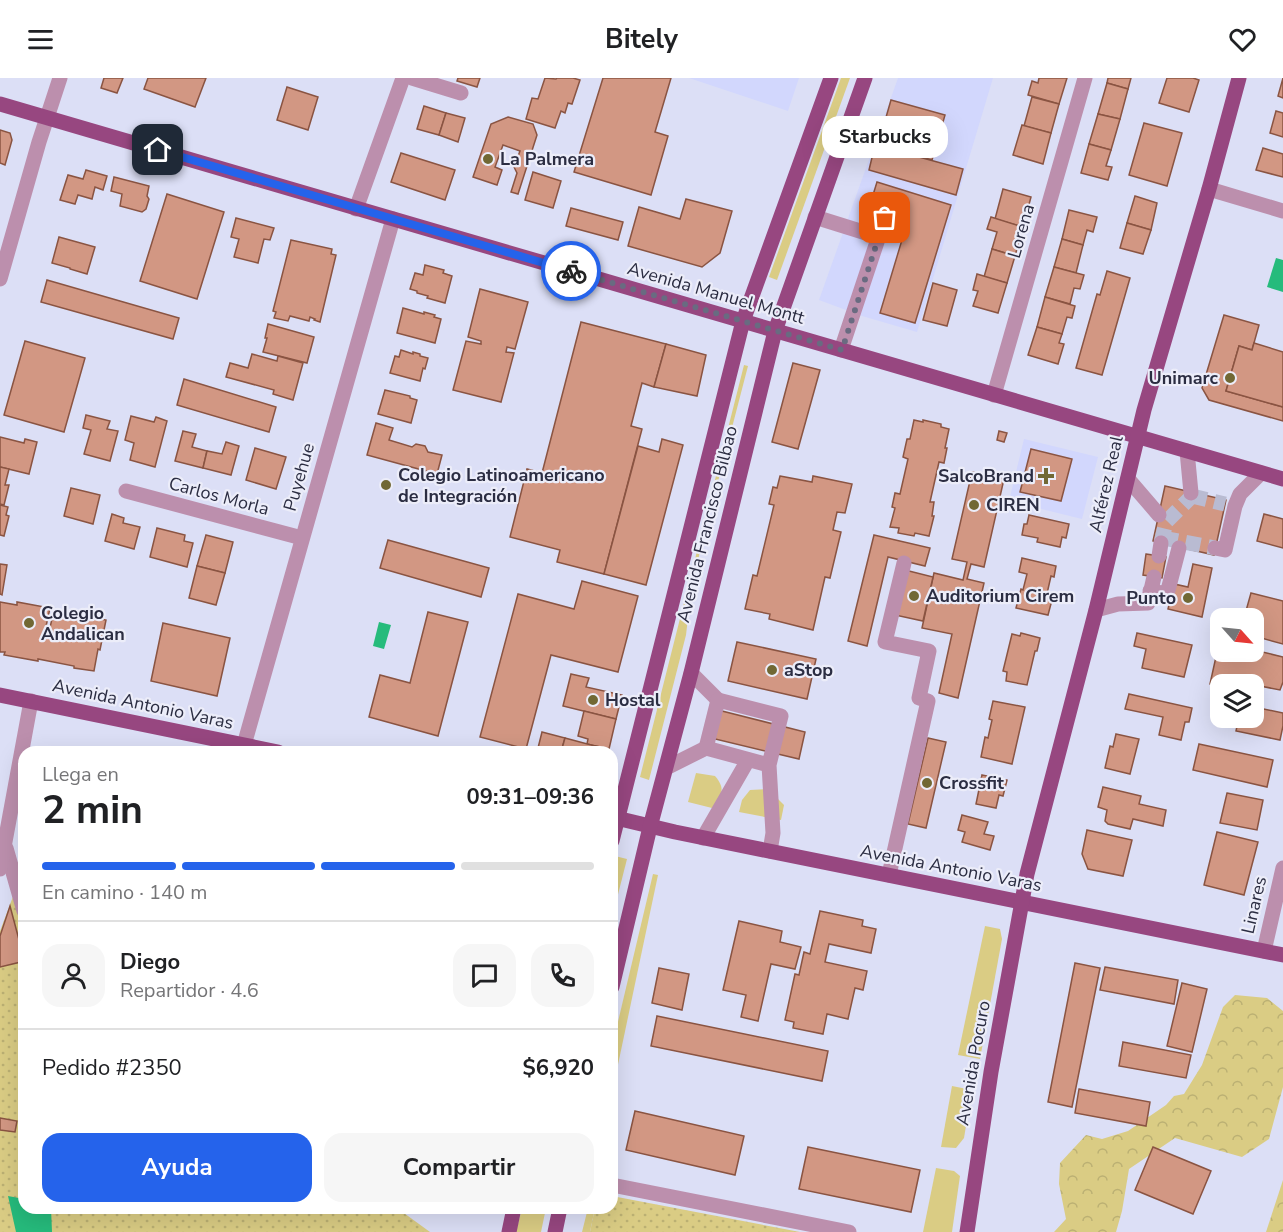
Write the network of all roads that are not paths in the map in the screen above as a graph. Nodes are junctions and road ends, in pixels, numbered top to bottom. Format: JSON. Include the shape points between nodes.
{"nodes":[{"id":1,"x":60,"y":78,"type":"edge"},
{"id":2,"x":403,"y":78,"type":"edge"},
{"id":3,"x":412,"y":78,"type":"edge"},
{"id":4,"x":831,"y":78,"type":"edge"},
{"id":5,"x":865,"y":78,"type":"edge"},
{"id":6,"x":1085,"y":78,"type":"edge"},
{"id":7,"x":1239,"y":78,"type":"edge"},
{"id":8,"x":460,"y":93,"type":"dead end"},
{"id":9,"x":0,"y":104,"type":"edge"},
{"id":10,"x":47,"y":118,"type":"junction"},
{"id":11,"x":1209,"y":189,"type":"junction"},
{"id":12,"x":356,"y":208,"type":"junction"},
{"id":13,"x":1283,"y":211,"type":"edge"},
{"id":14,"x":815,"y":217,"type":"junction"},
{"id":15,"x":885,"y":218,"type":"dead end"},
{"id":16,"x":393,"y":219,"type":"junction"},
{"id":17,"x":879,"y":237,"type":"junction"},
{"id":18,"x":0,"y":279,"type":"edge"},
{"id":19,"x":743,"y":321,"type":"junction"},
{"id":20,"x":775,"y":331,"type":"junction"},
{"id":21,"x":842,"y":350,"type":"junction"},
{"id":22,"x":994,"y":395,"type":"junction"},
{"id":23,"x":1138,"y":436,"type":"junction"},
{"id":24,"x":1187,"y":451,"type":"junction"},
{"id":25,"x":1261,"y":472,"type":"junction"},
{"id":26,"x":1128,"y":479,"type":"junction"},
{"id":27,"x":1283,"y":479,"type":"edge"},
{"id":28,"x":126,"y":491,"type":"dead end"},
{"id":29,"x":1191,"y":492,"type":"dead end"},
{"id":30,"x":1159,"y":515,"type":"dead end"},
{"id":31,"x":302,"y":538,"type":"junction"},
{"id":32,"x":1179,"y":548,"type":"tunnel mouth"},
{"id":33,"x":1215,"y":548,"type":"dead end"},
{"id":34,"x":904,"y":563,"type":"dead end"},
{"id":35,"x":1096,"y":610,"type":"junction"},
{"id":36,"x":691,"y":673,"type":"junction"},
{"id":37,"x":0,"y":695,"type":"edge"},
{"id":38,"x":718,"y":700,"type":"junction"},
{"id":39,"x":32,"y":701,"type":"junction"},
{"id":40,"x":244,"y":745,"type":"junction"},
{"id":41,"x":24,"y":746,"type":"edge"},
{"id":42,"x":249,"y":746,"type":"edge"},
{"id":43,"x":706,"y":748,"type":"junction"},
{"id":44,"x":748,"y":760,"type":"junction"},
{"id":45,"x":769,"y":765,"type":"junction"},
{"id":46,"x":666,"y":768,"type":"junction"},
{"id":47,"x":18,"y":775,"type":"edge"},
{"id":48,"x":618,"y":806,"type":"edge"},
{"id":49,"x":618,"y":819,"type":"edge"},
{"id":50,"x":651,"y":827,"type":"junction"},
{"id":51,"x":703,"y":838,"type":"junction"},
{"id":52,"x":5,"y":844,"type":"junction"},
{"id":53,"x":770,"y":851,"type":"junction"},
{"id":54,"x":1283,"y":867,"type":"edge"},
{"id":55,"x":0,"y":869,"type":"edge"},
{"id":56,"x":889,"y":875,"type":"junction"},
{"id":57,"x":18,"y":890,"type":"edge"},
{"id":58,"x":1021,"y":902,"type":"junction"},
{"id":59,"x":1264,"y":951,"type":"junction"},
{"id":60,"x":1283,"y":955,"type":"edge"},
{"id":61,"x":618,"y":962,"type":"edge"},
{"id":62,"x":618,"y":1186,"type":"edge"},
{"id":63,"x":513,"y":1214,"type":"edge"},
{"id":64,"x":559,"y":1214,"type":"edge"},
{"id":65,"x":509,"y":1232,"type":"edge"},
{"id":66,"x":555,"y":1232,"type":"edge"},
{"id":67,"x":849,"y":1232,"type":"edge"},
{"id":68,"x":967,"y":1232,"type":"edge"}],
"edges":[{"from":1,"to":10,"type":"street"},
{"from":2,"to":12,"type":"street"},
{"from":3,"to":8,"type":"street"},
{"from":4,"to":19,"type":"main road","name":"Avenida Francisco Bilbao"},
{"from":5,"to":14,"type":"main road","name":"Avenida Francisco Bilbao"},
{"from":6,"to":22,"type":"street","name":"Lorena"},
{"from":7,"to":11,"type":"main road","name":"Alférez Real"},
{"from":9,"to":10,"type":"main road","name":"Avenida Manuel Montt"},
{"from":10,"to":12,"type":"main road","name":"Avenida Manuel Montt"},
{"from":10,"to":18,"type":"street"},
{"from":11,"to":13,"type":"street"},
{"from":11,"to":23,"type":"main road","name":"Alférez Real"},
{"from":12,"to":16,"type":"main road","name":"Avenida Manuel Montt"},
{"from":14,"to":17,"type":"street"},
{"from":14,"to":20,"type":"main road","name":"Avenida Francisco Bilbao"},
{"from":15,"to":17,"type":"street"},
{"from":16,"to":19,"type":"main road","name":"Avenida Manuel Montt"},
{"from":16,"to":31,"type":"street","name":"Puyehue"},
{"from":17,"to":21,"type":"street"},
{"from":19,"to":20,"type":"main road","name":"Avenida Manuel Montt"},
{"from":19,"to":48,"type":"main road","name":"Avenida Francisco Bilbao"},
{"from":20,"to":21,"type":"main road","name":"Avenida Manuel Montt"},
{"from":20,"to":36,"type":"main road","name":"Avenida Francisco Bilbao"},
{"from":21,"to":22,"type":"main road","name":"Avenida Manuel Montt"},
{"from":22,"to":23,"type":"main road","name":"Avenida Manuel Montt"},
{"from":23,"to":24,"type":"main road","name":"Avenida Manuel Montt"},
{"from":23,"to":26,"type":"main road","name":"Alférez Real"},
{"from":24,"to":25,"type":"main road","name":"Avenida Manuel Montt"},
{"from":24,"to":29,"type":"street"},
{"from":25,"to":27,"type":"main road","name":"Avenida Manuel Montt"},
{"from":25,"to":33,"type":"street","via":[[1230,505],[1226,550]]},
{"from":26,"to":30,"type":"street"},
{"from":26,"to":35,"type":"main road","name":"Alférez Real"},
{"from":28,"to":31,"type":"street","name":"Carlos Morla"},
{"from":31,"to":40,"type":"street","name":"Puyehue"},
{"from":32,"to":35,"type":"street","via":[[1167,594],[1151,590]]},
{"from":34,"to":56,"type":"street","via":[[885,642],[929,651],[920,698],[928,701]]},
{"from":35,"to":58,"type":"main road","name":"Alférez Real"},
{"from":36,"to":38,"type":"street"},
{"from":36,"to":46,"type":"main road","name":"Avenida Francisco Bilbao"},
{"from":37,"to":39,"type":"main road","name":"Avenida Antonio Varas"},
{"from":38,"to":43,"type":"street"},
{"from":38,"to":45,"type":"street","via":[[781,717]]},
{"from":39,"to":40,"type":"main road","name":"Avenida Antonio Varas"},
{"from":39,"to":41,"type":"street"},
{"from":40,"to":42,"type":"main road","name":"Avenida Antonio Varas"},
{"from":43,"to":44,"type":"street"},
{"from":43,"to":46,"type":"street"},
{"from":44,"to":45,"type":"street"},
{"from":44,"to":51,"type":"street"},
{"from":45,"to":53,"type":"street","via":[[773,834]]},
{"from":46,"to":50,"type":"main road","name":"Avenida Francisco Bilbao"},
{"from":47,"to":52,"type":"street"},
{"from":49,"to":50,"type":"main road","name":"Avenida Antonio Varas"},
{"from":50,"to":51,"type":"main road","name":"Avenida Antonio Varas"},
{"from":50,"to":61,"type":"main road","name":"Avenida Francisco Bilbao"},
{"from":51,"to":53,"type":"main road","name":"Avenida Antonio Varas"},
{"from":52,"to":55,"type":"street"},
{"from":52,"to":57,"type":"street"},
{"from":53,"to":56,"type":"main road","name":"Avenida Antonio Varas"},
{"from":54,"to":59,"type":"street","name":"Linares"},
{"from":56,"to":58,"type":"main road","name":"Avenida Antonio Varas"},
{"from":58,"to":59,"type":"main road","name":"Avenida Antonio Varas"},
{"from":58,"to":68,"type":"main road","name":"Avenida Pocuro"},
{"from":59,"to":60,"type":"main road","name":"Avenida Antonio Varas"},
{"from":62,"to":67,"type":"street"},
{"from":63,"to":65,"type":"main road"},
{"from":64,"to":66,"type":"main road"}]}
